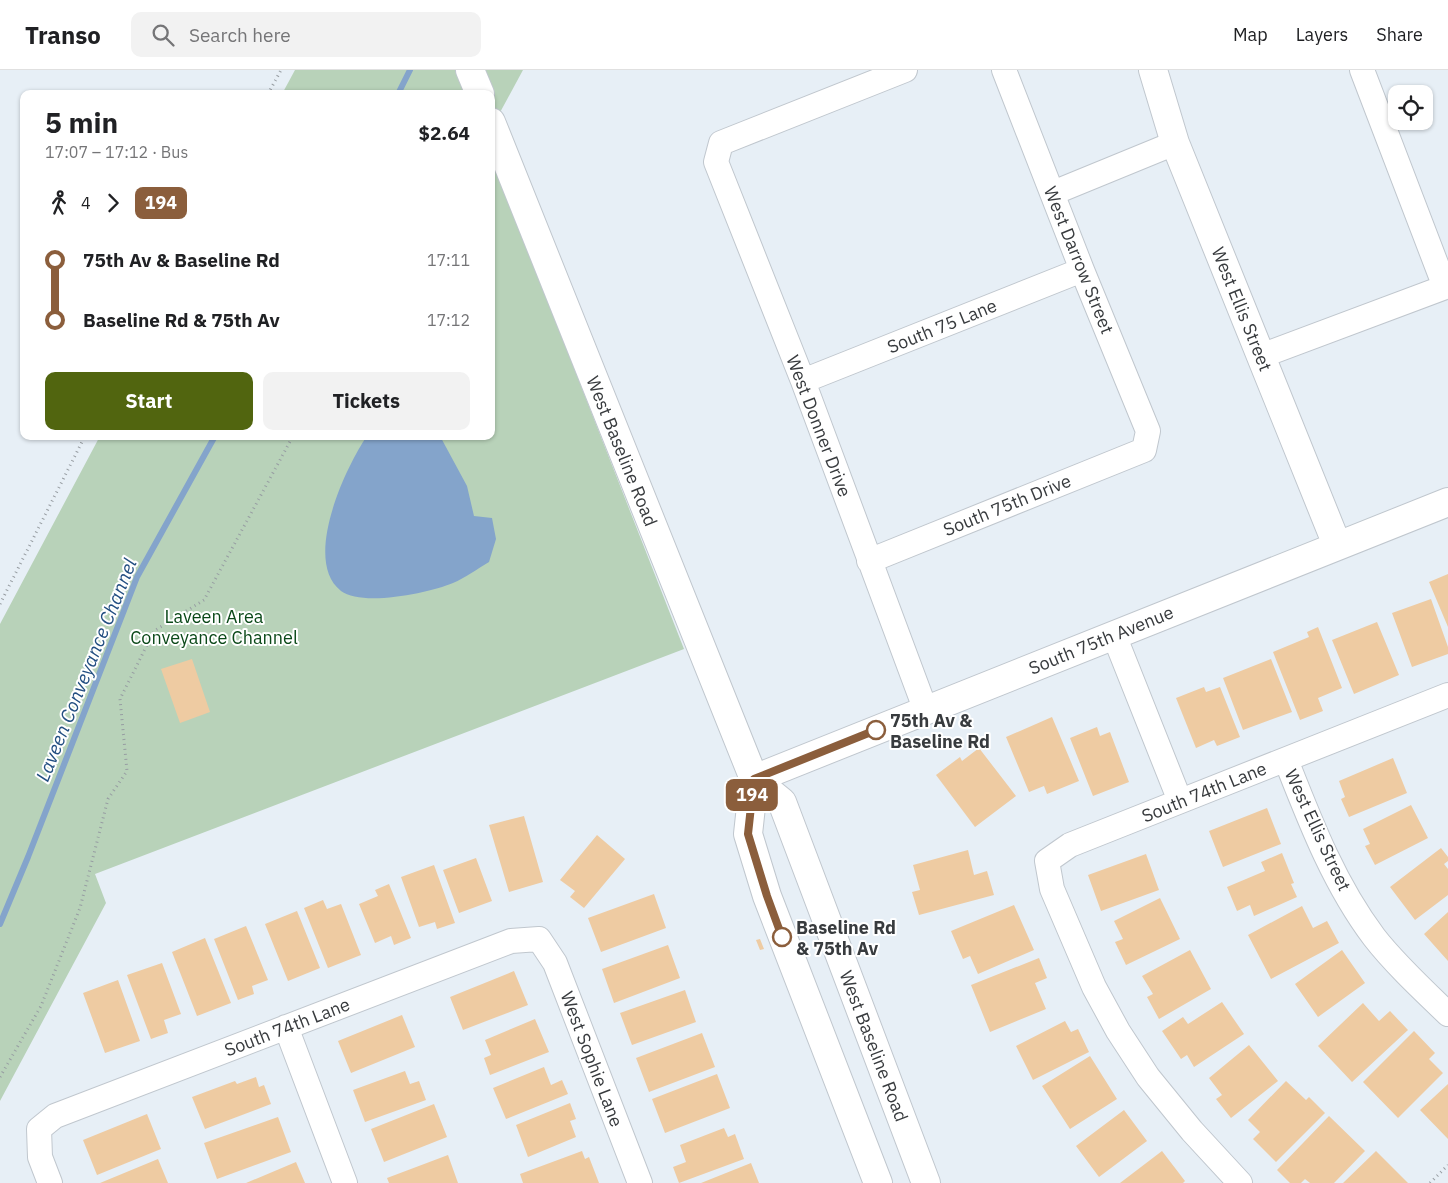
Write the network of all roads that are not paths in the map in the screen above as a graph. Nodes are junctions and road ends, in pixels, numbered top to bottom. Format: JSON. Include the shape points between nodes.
{"nodes":[{"id":1,"x":470,"y":70,"type":"edge"},
{"id":2,"x":906,"y":70,"type":"edge"},
{"id":3,"x":1004,"y":70,"type":"edge"},
{"id":4,"x":1153,"y":70,"type":"edge"},
{"id":5,"x":1362,"y":70,"type":"edge"},
{"id":6,"x":478,"y":90,"type":"edge"},
{"id":7,"x":495,"y":132,"type":"edge"},
{"id":8,"x":1175,"y":143,"type":"junction"},
{"id":9,"x":1052,"y":193,"type":"junction"},
{"id":10,"x":1082,"y":270,"type":"junction"},
{"id":11,"x":1446,"y":286,"type":"edge"},
{"id":12,"x":1261,"y":356,"type":"junction"},
{"id":13,"x":803,"y":381,"type":"junction"},
{"id":14,"x":1144,"y":450,"type":"joint"},
{"id":15,"x":1448,"y":502,"type":"edge"},
{"id":16,"x":1337,"y":545,"type":"junction"},
{"id":17,"x":869,"y":561,"type":"junction"},
{"id":18,"x":1114,"y":635,"type":"junction"},
{"id":19,"x":1448,"y":695,"type":"edge"},
{"id":20,"x":926,"y":710,"type":"junction"},
{"id":21,"x":1286,"y":760,"type":"junction"},
{"id":22,"x":754,"y":779,"type":"junction"},
{"id":23,"x":1180,"y":801,"type":"junction"},
{"id":24,"x":539,"y":939,"type":"joint"},
{"id":25,"x":1448,"y":1014,"type":"edge"},
{"id":26,"x":286,"y":1027,"type":"junction"},
{"id":27,"x":1234,"y":1181,"type":"edge"},
{"id":28,"x":50,"y":1183,"type":"edge"},
{"id":29,"x":345,"y":1183,"type":"edge"},
{"id":30,"x":640,"y":1183,"type":"edge"},
{"id":31,"x":878,"y":1183,"type":"edge"},
{"id":32,"x":926,"y":1183,"type":"edge"}],
"edges":[{"from":1,"to":6,"type":"main road"},
{"from":2,"to":13,"type":"street","name":"West Donner Drive","via":[[721,143],[716,162]]},
{"from":3,"to":9,"type":"street","name":"West Darrow Street"},
{"from":4,"to":8,"type":"main road","name":"West Ellis Street"},
{"from":5,"to":11,"type":"street"},
{"from":7,"to":22,"type":"main road","name":"West Baseline Road"},
{"from":8,"to":9,"type":"street"},
{"from":8,"to":12,"type":"main road","name":"West Ellis Street"},
{"from":9,"to":10,"type":"street","name":"West Darrow Street"},
{"from":10,"to":13,"type":"street","name":"South 75 Lane"},
{"from":10,"to":14,"type":"street","name":"West Darrow Street","via":[[1148,431]]},
{"from":11,"to":12,"type":"street"},
{"from":12,"to":16,"type":"main road","name":"West Ellis Street"},
{"from":13,"to":17,"type":"street","name":"West Donner Drive"},
{"from":14,"to":17,"type":"street","name":"South 75th Drive"},
{"from":15,"to":16,"type":"main road","name":"South 75th Avenue"},
{"from":16,"to":18,"type":"main road","name":"South 75th Avenue"},
{"from":17,"to":20,"type":"street","name":"West Donner Drive"},
{"from":18,"to":20,"type":"main road","name":"South 75th Avenue"},
{"from":18,"to":23,"type":"street"},
{"from":19,"to":21,"type":"street","name":"South 74th Lane"},
{"from":20,"to":22,"type":"main road","name":"South 75th Avenue"},
{"from":21,"to":23,"type":"street","name":"South 74th Lane"},
{"from":21,"to":25,"type":"street","name":"West Ellis Street","via":[[1330,864],[1352,903],[1375,938]]},
{"from":22,"to":31,"type":"main road","name":"West Baseline Road","via":[[748,834],[767,896]]},
{"from":22,"to":32,"type":"main road","name":"West Baseline Road","via":[[782,802]]},
{"from":23,"to":27,"type":"street","name":"South 74th Lane","via":[[1070,845],[1047,861],[1055,898],[1094,987],[1118,1032],[1148,1077]]},
{"from":24,"to":26,"type":"street","name":"South 74th Lane","via":[[511,941]]},
{"from":24,"to":30,"type":"street","name":"West Sophie Lane","via":[[555,963]]},
{"from":26,"to":28,"type":"street","name":"South 74th Lane","via":[[55,1116],[39,1129],[40,1157]]},
{"from":26,"to":29,"type":"street"}]}
